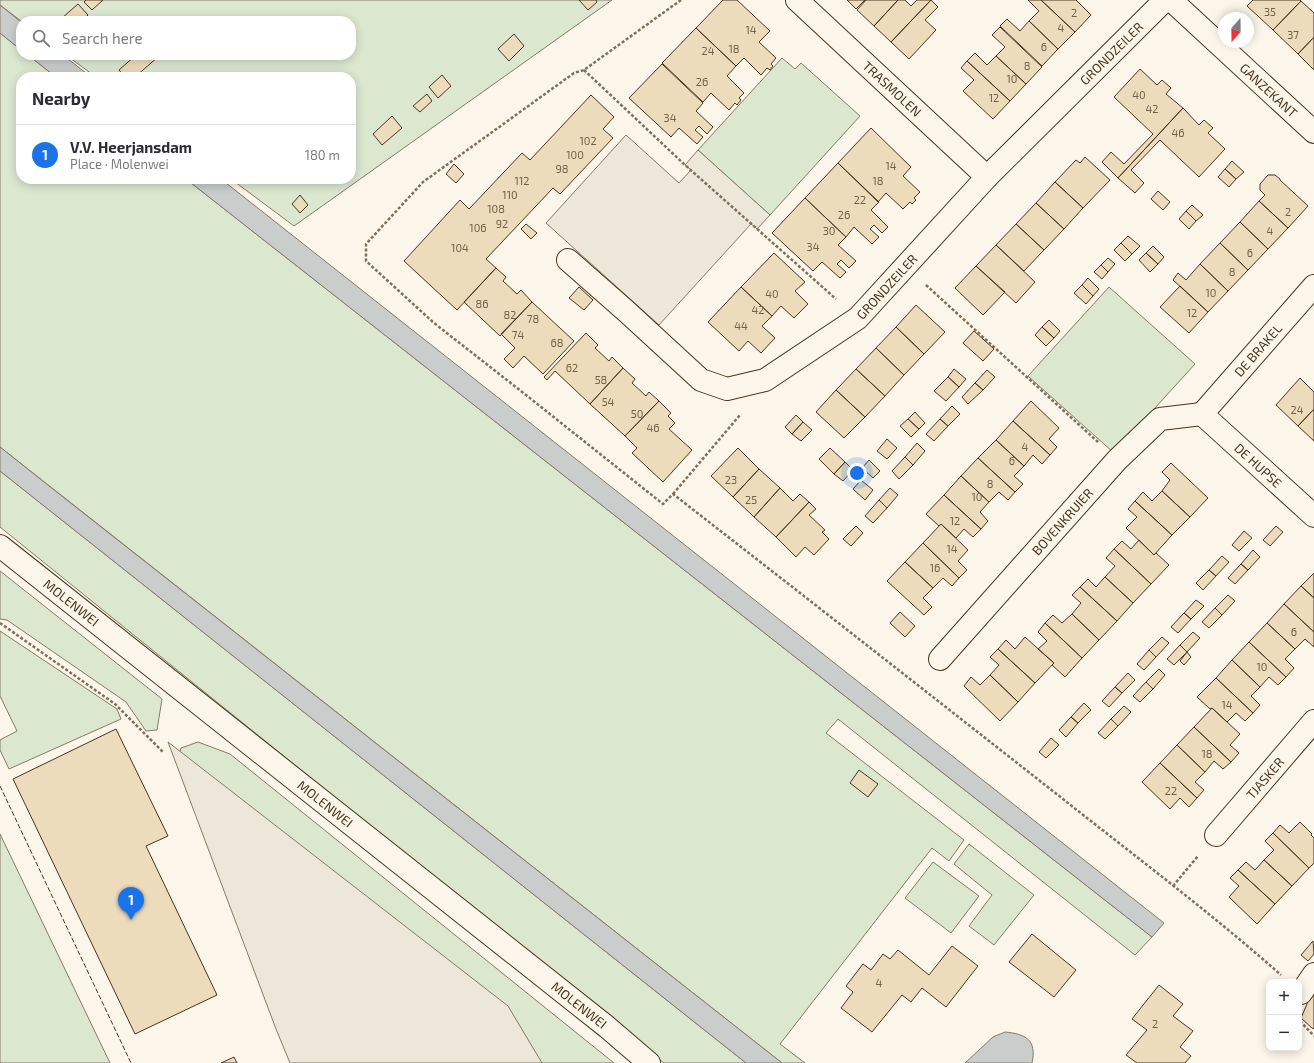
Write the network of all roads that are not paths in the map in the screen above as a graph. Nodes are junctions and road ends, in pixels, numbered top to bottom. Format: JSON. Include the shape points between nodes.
{"nodes":[{"id":1,"x":797,"y":0,"type":"edge"},
{"id":2,"x":1165,"y":0,"type":"edge"},
{"id":3,"x":1171,"y":0,"type":"edge"},
{"id":4,"x":1314,"y":132,"type":"edge"},
{"id":5,"x":987,"y":177,"type":"junction"},
{"id":6,"x":568,"y":260,"type":"dead end"},
{"id":7,"x":1314,"y":286,"type":"edge"},
{"id":8,"x":1202,"y":414,"type":"junction"},
{"id":9,"x":1314,"y":516,"type":"edge"},
{"id":10,"x":0,"y":546,"type":"edge"},
{"id":11,"x":940,"y":658,"type":"dead end"},
{"id":12,"x":1314,"y":721,"type":"edge"},
{"id":13,"x":1216,"y":835,"type":"road end"},
{"id":14,"x":1314,"y":974,"type":"edge"},
{"id":15,"x":1302,"y":992,"type":"edge"},
{"id":16,"x":649,"y":1063,"type":"edge"}],
"edges":[{"from":1,"to":5,"type":"street","name":"TRASMOLEN"},
{"from":2,"to":5,"type":"street","name":"GRONDZEILER"},
{"from":3,"to":4,"type":"street","name":"GANZEKANT"},
{"from":5,"to":6,"type":"street","name":"GRONDZEILER","via":[[858,318],[765,380],[727,389],[701,380]]},
{"from":7,"to":8,"type":"street","name":"DE BRAKEL"},
{"from":8,"to":9,"type":"street","name":"DE HUPSE"},
{"from":8,"to":11,"type":"street","name":"BOVENKRUIER","via":[[1160,419],[1117,460]]},
{"from":10,"to":16,"type":"street","name":"MOLENWEI","via":[[601,1022]]},
{"from":12,"to":13,"type":"street","name":"TJASKER"},
{"from":14,"to":15,"type":"street"}]}
